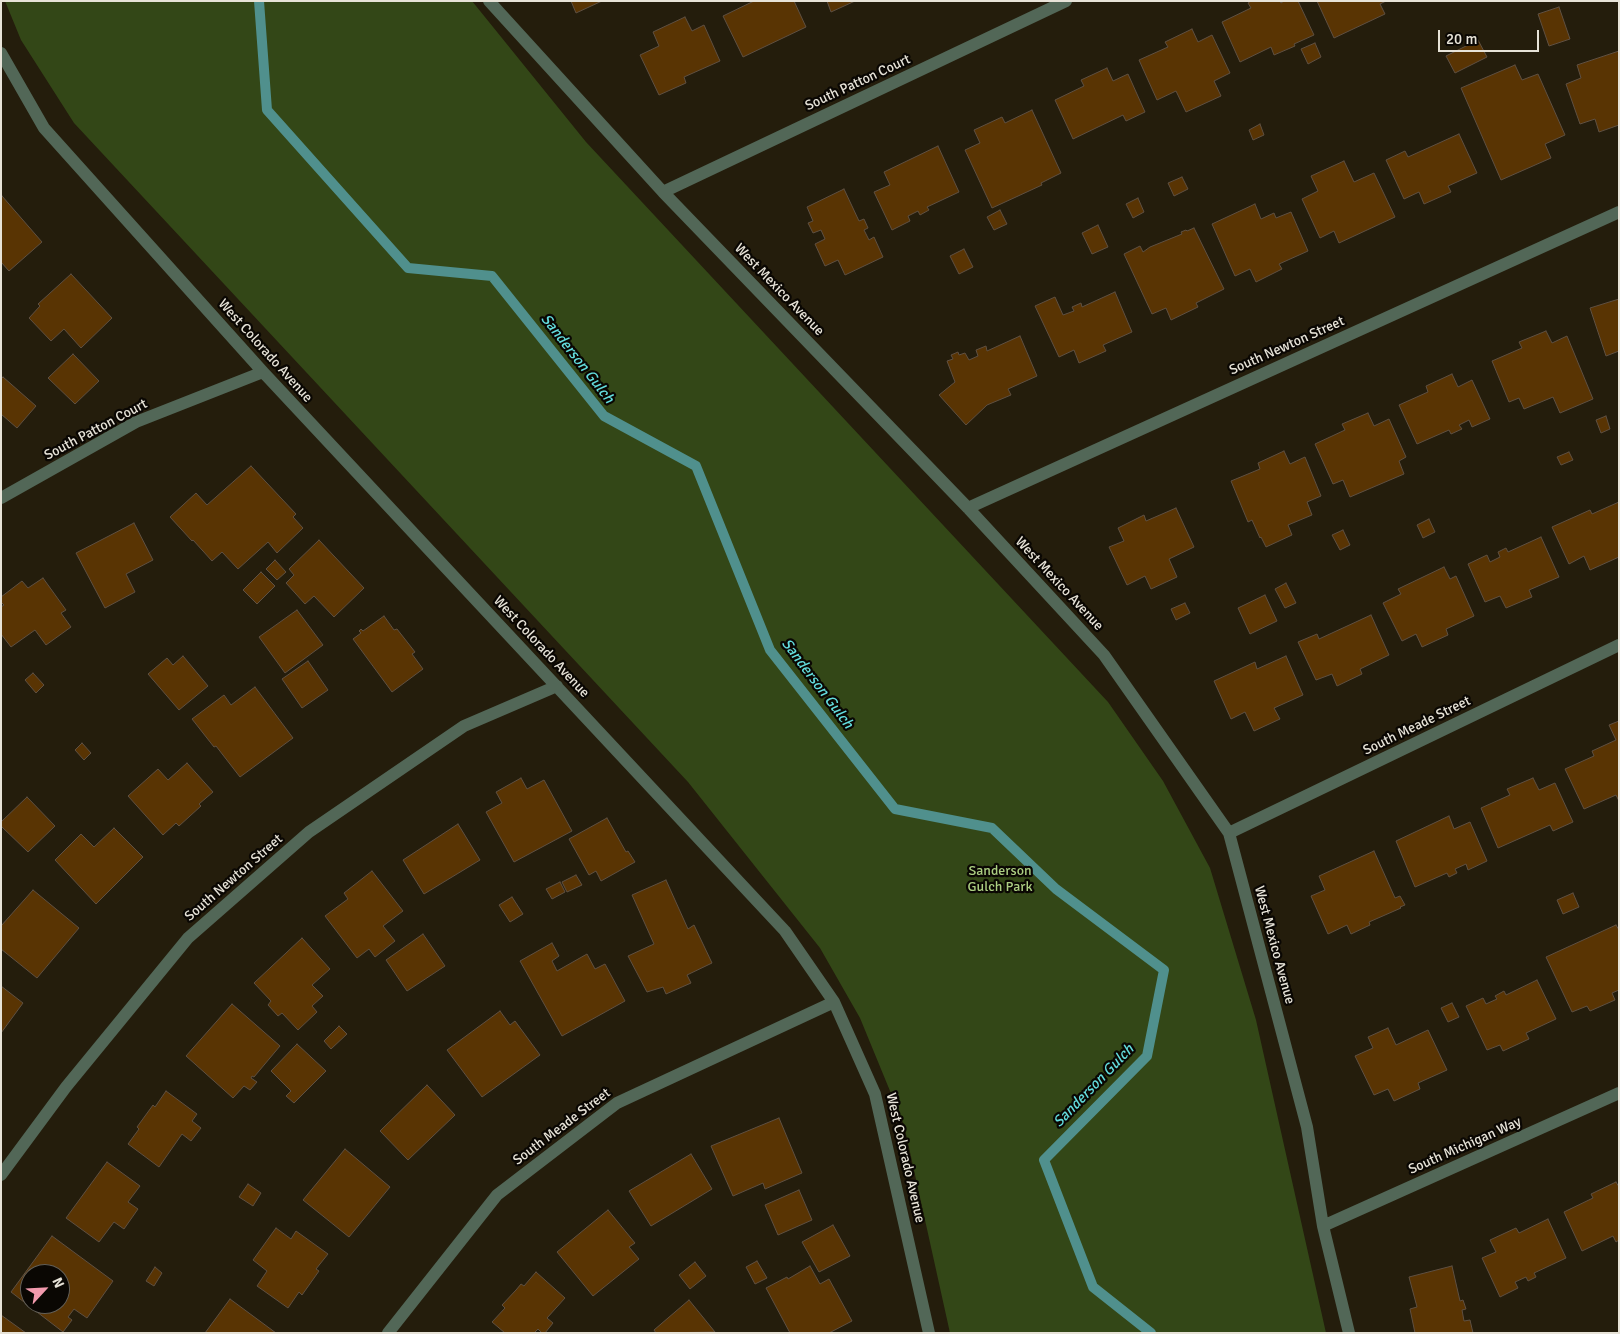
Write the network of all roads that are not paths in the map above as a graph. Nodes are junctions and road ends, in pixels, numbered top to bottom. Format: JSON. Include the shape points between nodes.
{"nodes":[{"id":1,"x":489,"y":1,"type":"edge"},
{"id":2,"x":1066,"y":1,"type":"edge"},
{"id":3,"x":1,"y":53,"type":"edge"},
{"id":4,"x":663,"y":192,"type":"junction"},
{"id":5,"x":1619,"y":212,"type":"edge"},
{"id":6,"x":263,"y":372,"type":"junction"},
{"id":7,"x":1,"y":498,"type":"edge"},
{"id":8,"x":968,"y":508,"type":"junction"},
{"id":9,"x":1619,"y":645,"type":"edge"},
{"id":10,"x":557,"y":686,"type":"junction"},
{"id":11,"x":1229,"y":833,"type":"junction"},
{"id":12,"x":834,"y":1002,"type":"junction"},
{"id":13,"x":1619,"y":1093,"type":"edge"},
{"id":14,"x":1,"y":1175,"type":"edge"},
{"id":15,"x":1323,"y":1226,"type":"junction"},
{"id":16,"x":388,"y":1333,"type":"edge"},
{"id":17,"x":929,"y":1333,"type":"edge"},
{"id":18,"x":1349,"y":1333,"type":"edge"}],
"edges":[{"from":1,"to":4,"type":"street","name":"West Mexico Avenue"},
{"from":2,"to":4,"type":"street","name":"South Patton Court"},
{"from":3,"to":6,"type":"street","name":"West Colorado Avenue","via":[[44,128]]},
{"from":4,"to":8,"type":"street","name":"West Mexico Avenue"},
{"from":5,"to":8,"type":"street","name":"South Newton Street"},
{"from":6,"to":7,"type":"street","name":"South Patton Court","via":[[136,422]]},
{"from":6,"to":10,"type":"street","name":"West Colorado Avenue"},
{"from":8,"to":11,"type":"street","name":"West Mexico Avenue","via":[[1104,654]]},
{"from":9,"to":11,"type":"street","name":"South Meade Street"},
{"from":10,"to":12,"type":"street","name":"West Colorado Avenue","via":[[785,931]]},
{"from":10,"to":14,"type":"street","name":"South Newton Street","via":[[464,726],[294,844],[188,938],[66,1087]]},
{"from":11,"to":15,"type":"street","name":"West Mexico Avenue","via":[[1307,1127]]},
{"from":12,"to":16,"type":"street","name":"South Meade Street","via":[[617,1103],[497,1195]]},
{"from":12,"to":17,"type":"street","name":"West Colorado Avenue","via":[[875,1094]]},
{"from":13,"to":15,"type":"street","name":"South Michigan Way"},
{"from":15,"to":18,"type":"street","name":"West Mexico Avenue"}]}
